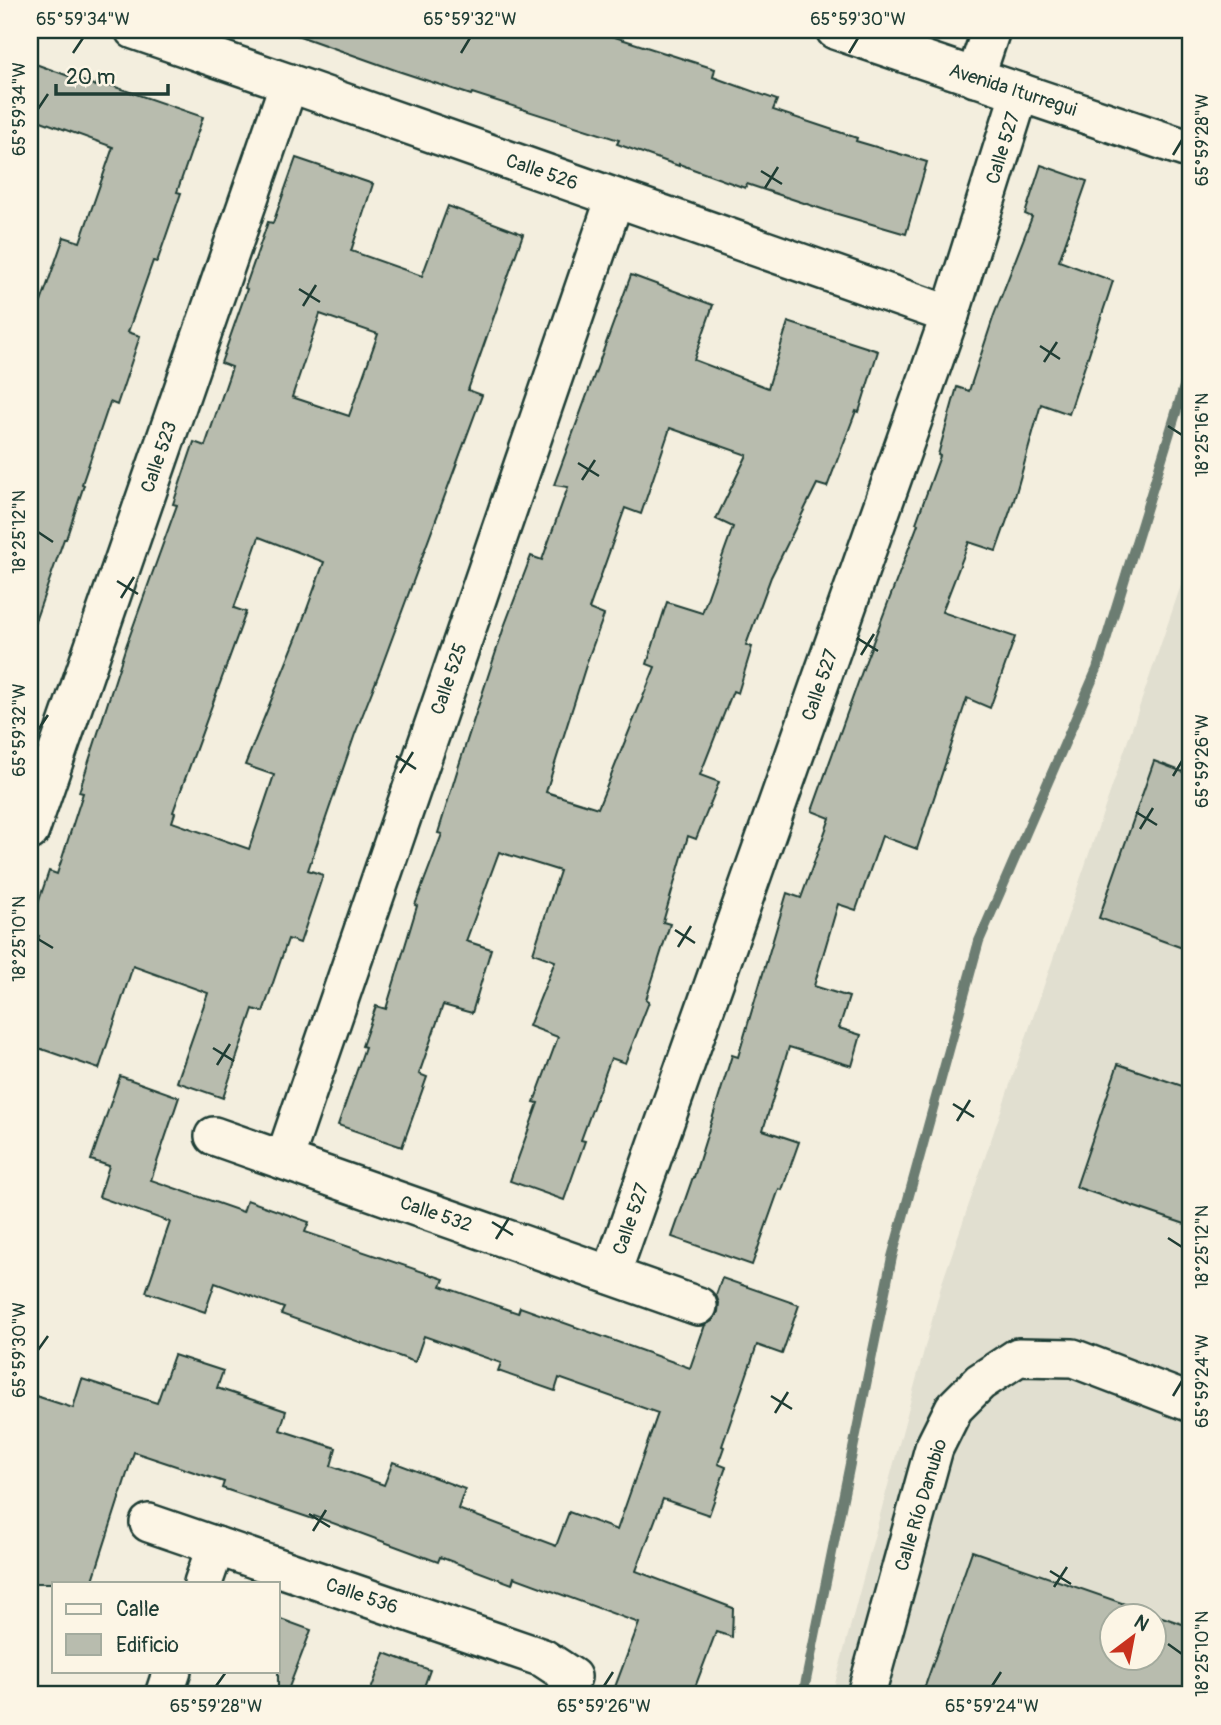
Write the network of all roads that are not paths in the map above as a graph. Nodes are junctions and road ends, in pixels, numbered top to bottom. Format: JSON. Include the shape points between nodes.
{"nodes":[{"id":1,"x":134,"y":30,"type":"edge"},
{"id":2,"x":835,"y":30,"type":"edge"},
{"id":3,"x":991,"y":30,"type":"edge"},
{"id":4,"x":975,"y":78,"type":"junction"},
{"id":5,"x":289,"y":83,"type":"junction"},
{"id":6,"x":1020,"y":92,"type":"junction"},
{"id":7,"x":1191,"y":150,"type":"edge"},
{"id":8,"x":615,"y":198,"type":"junction"},
{"id":9,"x":950,"y":315,"type":"junction"},
{"id":10,"x":30,"y":831,"type":"edge"},
{"id":11,"x":214,"y":1136,"type":"dead end"},
{"id":12,"x":284,"y":1160,"type":"junction"},
{"id":13,"x":611,"y":1275,"type":"junction"},
{"id":14,"x":698,"y":1306,"type":"dead end"},
{"id":15,"x":1191,"y":1403,"type":"edge"},
{"id":16,"x":149,"y":1523,"type":"dead end"},
{"id":17,"x":216,"y":1546,"type":"junction"},
{"id":18,"x":203,"y":1582,"type":"edge"},
{"id":19,"x":172,"y":1672,"type":"edge"},
{"id":20,"x":568,"y":1686,"type":"edge"},
{"id":21,"x":164,"y":1695,"type":"edge"},
{"id":22,"x":866,"y":1695,"type":"edge"}],
"edges":[{"from":1,"to":5,"type":"street","name":"Calle 526"},
{"from":2,"to":4,"type":"street","name":"Avenida Iturregui"},
{"from":3,"to":4,"type":"street"},
{"from":4,"to":6,"type":"street","name":"Avenida Iturregui"},
{"from":5,"to":8,"type":"street","name":"Calle 526"},
{"from":5,"to":10,"type":"street","name":"Calle 523"},
{"from":6,"to":7,"type":"street","name":"Avenida Iturregui"},
{"from":6,"to":9,"type":"street","name":"Calle 527"},
{"from":8,"to":9,"type":"street","name":"Calle 526"},
{"from":8,"to":12,"type":"street","name":"Calle 525"},
{"from":9,"to":13,"type":"street","name":"Calle 527"},
{"from":11,"to":12,"type":"street","name":"Calle 532"},
{"from":12,"to":13,"type":"street","name":"Calle 532"},
{"from":13,"to":14,"type":"street","name":"Calle 532"},
{"from":15,"to":22,"type":"street","name":"Calle Río Danubio","via":[[1073,1359],[1018,1357],[979,1382],[954,1408],[934,1448]]},
{"from":16,"to":17,"type":"street","name":"Calle 536"},
{"from":17,"to":18,"type":"street"},
{"from":17,"to":20,"type":"street","name":"Calle 536","via":[[543,1658]]},
{"from":19,"to":21,"type":"street"}]}
